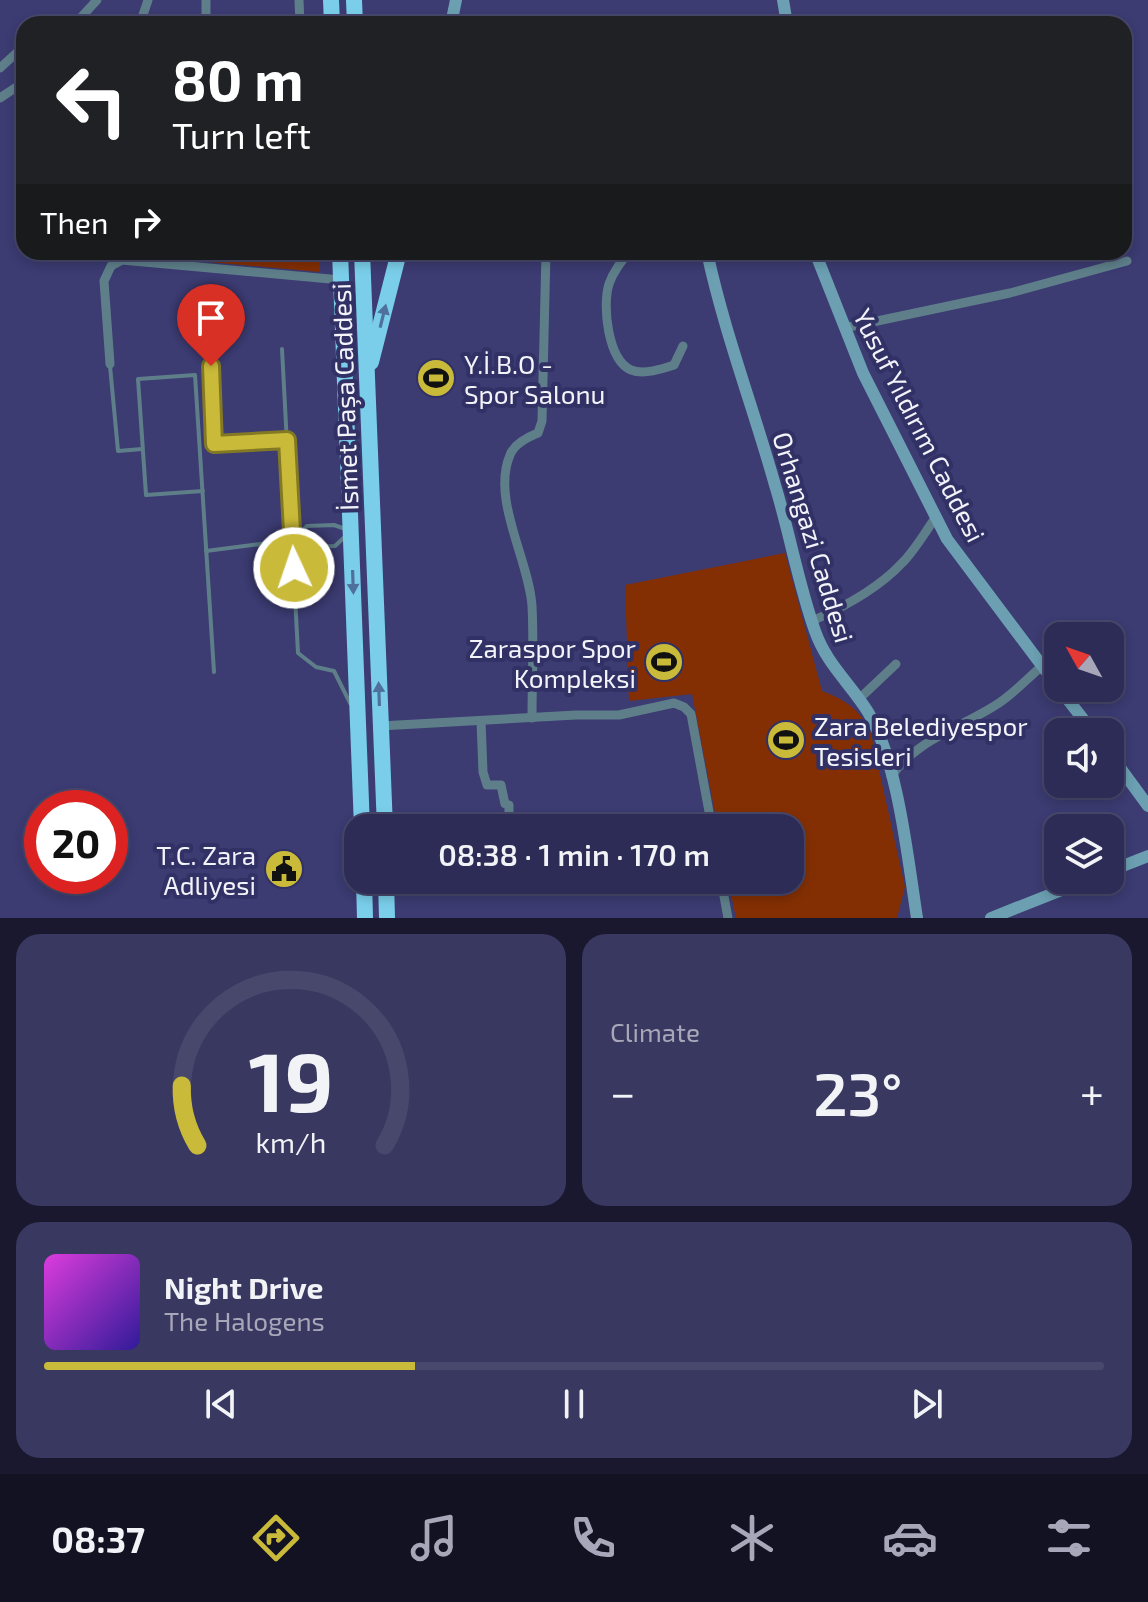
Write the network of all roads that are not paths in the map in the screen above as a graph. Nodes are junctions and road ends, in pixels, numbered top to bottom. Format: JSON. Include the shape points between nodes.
{"nodes":[{"id":1,"x":97,"y":0,"type":"edge"},
{"id":2,"x":81,"y":16,"type":"edge"},
{"id":3,"x":16,"y":53,"type":"edge"},
{"id":4,"x":0,"y":68,"type":"edge"},
{"id":5,"x":340,"y":260,"type":"edge"},
{"id":6,"x":362,"y":260,"type":"edge"},
{"id":7,"x":397,"y":260,"type":"edge"},
{"id":8,"x":546,"y":260,"type":"edge"},
{"id":9,"x":623,"y":260,"type":"edge"},
{"id":10,"x":709,"y":260,"type":"edge"},
{"id":11,"x":818,"y":260,"type":"edge"},
{"id":12,"x":1127,"y":261,"type":"dead end"},
{"id":13,"x":341,"y":280,"type":"junction"},
{"id":14,"x":844,"y":328,"type":"junction"},
{"id":15,"x":210,"y":340,"type":"dead end"},
{"id":16,"x":683,"y":346,"type":"dead end"},
{"id":17,"x":282,"y":349,"type":"dead end"},
{"id":18,"x":110,"y":364,"type":"joint"},
{"id":19,"x":366,"y":379,"type":"junction"},
{"id":20,"x":287,"y":440,"type":"junction"},
{"id":21,"x":142,"y":449,"type":"junction"},
{"id":22,"x":203,"y":491,"type":"junction"},
{"id":23,"x":936,"y":517,"type":"junction"},
{"id":24,"x":351,"y":531,"type":"junction"},
{"id":25,"x":292,"y":540,"type":"junction"},
{"id":26,"x":206,"y":551,"type":"junction"},
{"id":27,"x":812,"y":621,"type":"junction"},
{"id":28,"x":896,"y":664,"type":"dead end"},
{"id":29,"x":1042,"y":666,"type":"junction"},
{"id":30,"x":1044,"y":669,"type":"edge"},
{"id":31,"x":214,"y":672,"type":"dead end"},
{"id":32,"x":858,"y":700,"type":"junction"},
{"id":33,"x":1069,"y":702,"type":"edge"},
{"id":34,"x":358,"y":716,"type":"junction"},
{"id":35,"x":532,"y":718,"type":"junction"},
{"id":36,"x":1082,"y":718,"type":"edge"},
{"id":37,"x":481,"y":721,"type":"junction"},
{"id":38,"x":380,"y":726,"type":"junction"},
{"id":39,"x":1124,"y":773,"type":"edge"},
{"id":40,"x":891,"y":777,"type":"junction"},
{"id":41,"x":1148,"y":806,"type":"edge"},
{"id":42,"x":362,"y":814,"type":"edge"},
{"id":43,"x":384,"y":814,"type":"edge"},
{"id":44,"x":509,"y":814,"type":"edge"},
{"id":45,"x":710,"y":814,"type":"edge"},
{"id":46,"x":1148,"y":856,"type":"edge"},
{"id":47,"x":1124,"y":865,"type":"edge"},
{"id":48,"x":364,"y":894,"type":"edge"},
{"id":49,"x":386,"y":894,"type":"edge"},
{"id":50,"x":724,"y":894,"type":"edge"},
{"id":51,"x":1052,"y":894,"type":"edge"},
{"id":52,"x":365,"y":918,"type":"edge"},
{"id":53,"x":387,"y":918,"type":"edge"},
{"id":54,"x":728,"y":918,"type":"edge"},
{"id":55,"x":917,"y":918,"type":"edge"},
{"id":56,"x":991,"y":918,"type":"edge"}],
"edges":[{"from":1,"to":2,"type":"street"},
{"from":3,"to":4,"type":"street"},
{"from":5,"to":13,"type":"highway","name":"İsmet Paşa Caddesi"},
{"from":6,"to":19,"type":"highway","name":"İsmet Paşa Caddesi"},
{"from":19,"to":7,"type":"highway","one_way":true},
{"from":8,"to":35,"type":"street","via":[[542,421],[538,433],[510,454],[506,480],[508,510],[532,606]]},
{"from":9,"to":16,"type":"street","via":[[607,287],[608,329],[620,363],[634,372],[658,370],[674,365]]},
{"from":10,"to":27,"type":"street","name":"Orhangazi Caddesi"},
{"from":11,"to":14,"type":"street","name":"Yusuf Yıldırım Caddesi"},
{"from":12,"to":14,"type":"street","via":[[1010,293]]},
{"from":13,"to":18,"type":"street","via":[[122,260],[111,266],[104,281]]},
{"from":13,"to":24,"type":"highway","name":"İsmet Paşa Caddesi"},
{"from":14,"to":23,"type":"street","name":"Yusuf Yıldırım Caddesi"},
{"from":15,"to":20,"type":"lane","via":[[214,444]]},
{"from":17,"to":20,"type":"lane"},
{"from":18,"to":21,"type":"lane","via":[[118,451]]},
{"from":38,"to":19,"type":"highway","name":"İsmet Paşa Caddesi","one_way":true},
{"from":20,"to":25,"type":"lane"},
{"from":21,"to":22,"type":"lane","via":[[146,495]]},
{"from":21,"to":22,"type":"lane","via":[[138,379],[195,375]]},
{"from":22,"to":26,"type":"lane"},
{"from":23,"to":27,"type":"street","via":[[904,562],[879,584]]},
{"from":23,"to":29,"type":"street","name":"Yusuf Yıldırım Caddesi"},
{"from":24,"to":25,"type":"lane","via":[[334,525],[307,526]]},
{"from":24,"to":25,"type":"lane","via":[[335,546],[308,547]]},
{"from":24,"to":34,"type":"highway","name":"İsmet Paşa Caddesi","one_way":true},
{"from":25,"to":26,"type":"lane"},
{"from":25,"to":34,"type":"lane","via":[[298,653],[316,667],[334,671]]},
{"from":26,"to":31,"type":"lane"},
{"from":27,"to":32,"type":"street","name":"Orhangazi Caddesi","via":[[827,659]]},
{"from":28,"to":32,"type":"street"},
{"from":29,"to":30,"type":"street","name":"Yusuf Yıldırım Caddesi"},
{"from":29,"to":40,"type":"street","via":[[1000,703],[928,743]]},
{"from":32,"to":40,"type":"street","name":"Orhangazi Caddesi","via":[[880,739]]},
{"from":33,"to":36,"type":"street","name":"Yusuf Yıldırım Caddesi"},
{"from":34,"to":42,"type":"highway","name":"İsmet Paşa Caddesi"},
{"from":35,"to":37,"type":"street"},
{"from":35,"to":45,"type":"street","via":[[619,715],[674,703],[684,707],[694,726]]},
{"from":37,"to":38,"type":"street"},
{"from":37,"to":44,"type":"street","via":[[483,772],[487,785],[501,785]]},
{"from":38,"to":43,"type":"highway","name":"İsmet Paşa Caddesi"},
{"from":39,"to":41,"type":"street"},
{"from":40,"to":55,"type":"street","name":"Orhangazi Caddesi"},
{"from":46,"to":47,"type":"street"},
{"from":48,"to":52,"type":"highway"},
{"from":49,"to":53,"type":"highway"},
{"from":50,"to":54,"type":"street"},
{"from":51,"to":56,"type":"street"}]}
